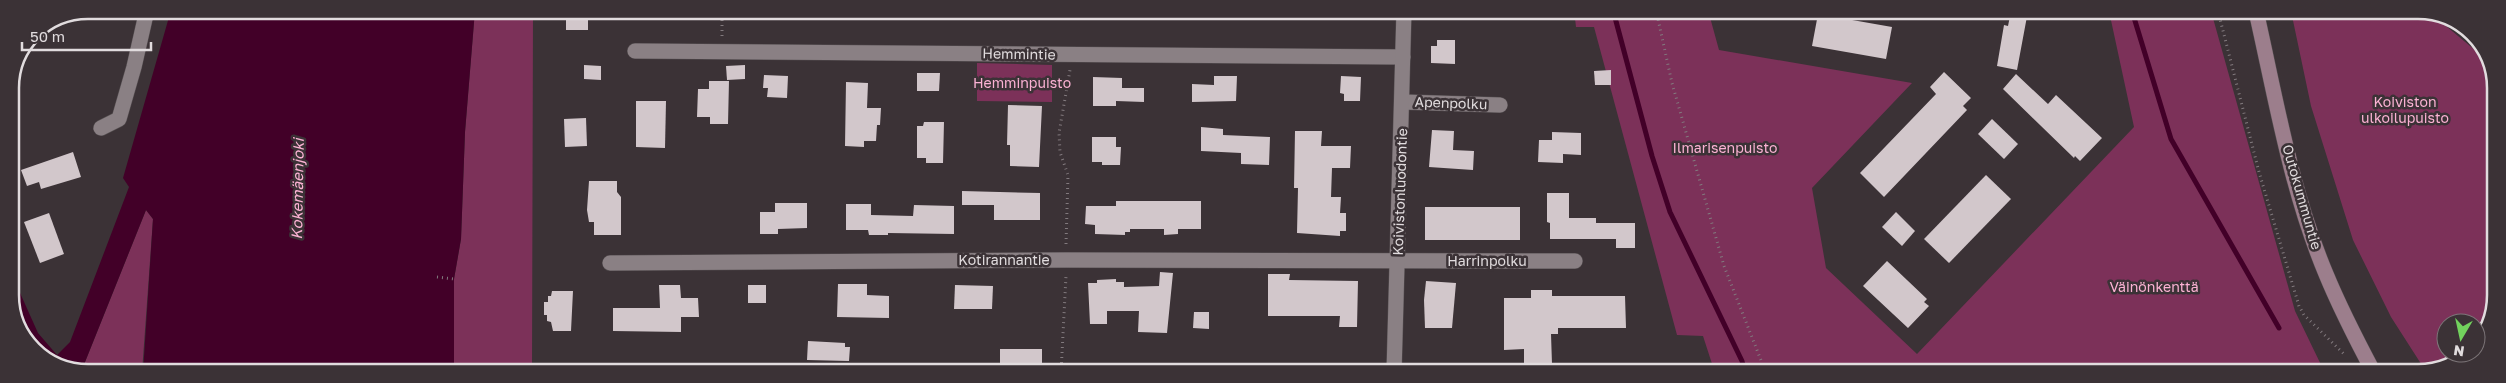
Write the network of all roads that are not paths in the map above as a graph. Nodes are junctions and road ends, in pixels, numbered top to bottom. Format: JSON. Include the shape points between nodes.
{"nodes":[{"id":1,"x":145,"y":19,"type":"edge"},
{"id":2,"x":1404,"y":19,"type":"edge"},
{"id":3,"x":2258,"y":19,"type":"edge"},
{"id":4,"x":635,"y":51,"type":"dead end"},
{"id":5,"x":1403,"y":57,"type":"junction"},
{"id":6,"x":1403,"y":102,"type":"junction"},
{"id":7,"x":1500,"y":104,"type":"dead end"},
{"id":8,"x":101,"y":128,"type":"dead end"},
{"id":9,"x":1398,"y":261,"type":"junction"},
{"id":10,"x":1575,"y":261,"type":"dead end"},
{"id":11,"x":610,"y":263,"type":"dead end"},
{"id":12,"x":1394,"y":364,"type":"edge"},
{"id":13,"x":2370,"y":364,"type":"edge"}],
"edges":[{"from":1,"to":8,"type":"street","via":[[119,120]]},
{"from":2,"to":5,"type":"street","name":"Koivistonluodontie"},
{"from":3,"to":13,"type":"street","name":"Outokummuntie","via":[[2303,210],[2325,273]]},
{"from":4,"to":5,"type":"street","name":"Hemmintie"},
{"from":5,"to":6,"type":"street","name":"Koivistonluodontie"},
{"from":6,"to":7,"type":"street","name":"Apenpolku"},
{"from":6,"to":9,"type":"street","name":"Koivistonluodontie"},
{"from":9,"to":10,"type":"street","name":"Harrinpolku"},
{"from":9,"to":11,"type":"street","name":"Kotirannantie"},
{"from":9,"to":12,"type":"street","name":"Koivistonluodontie"}]}
